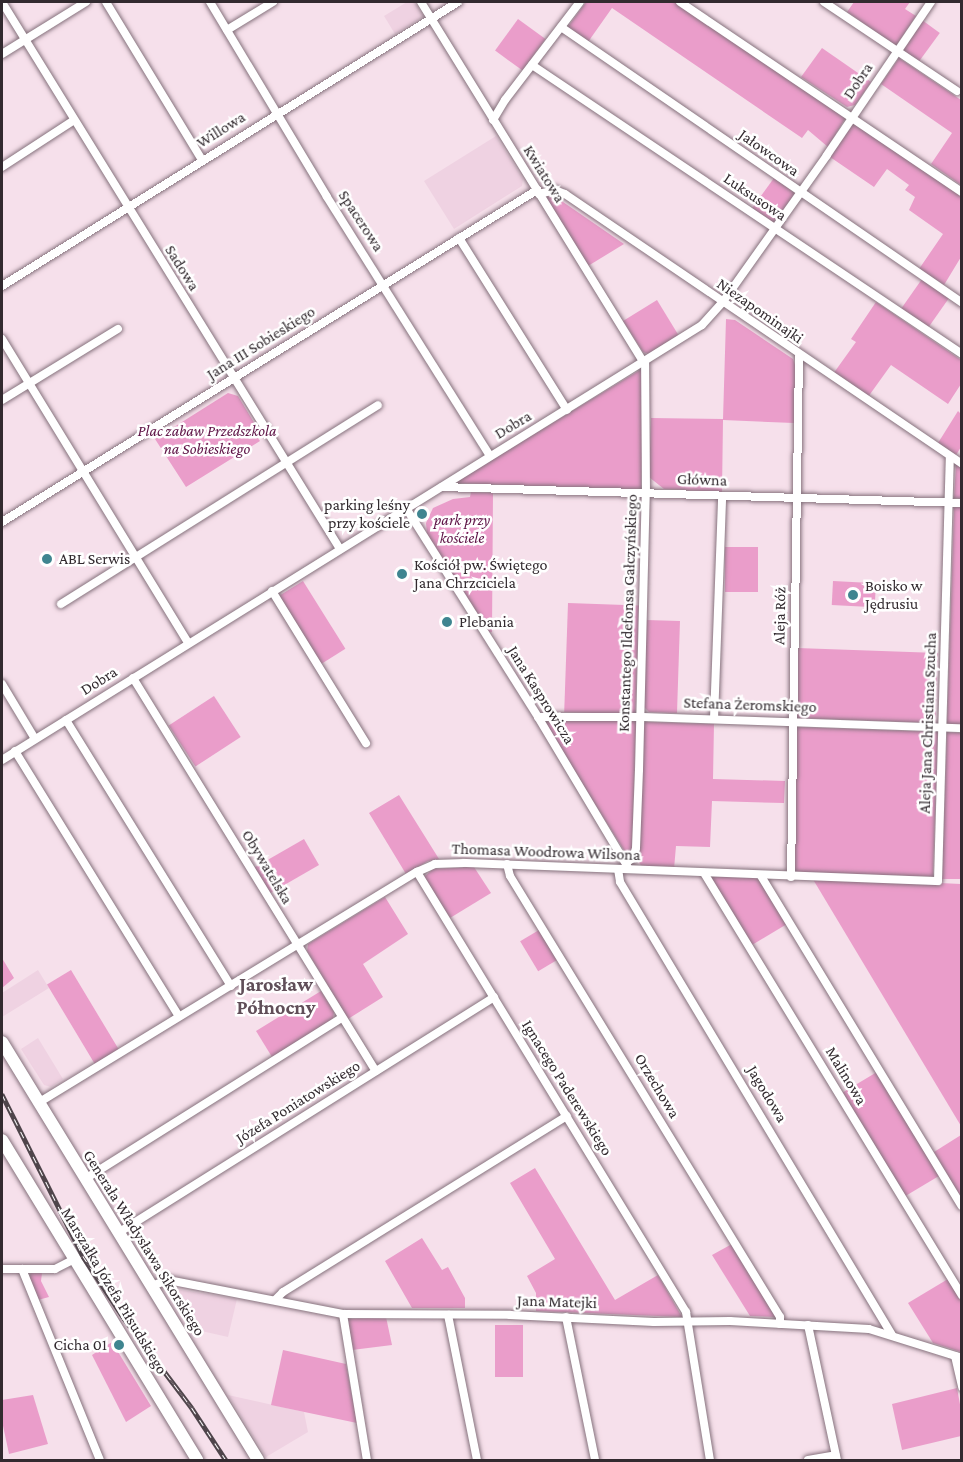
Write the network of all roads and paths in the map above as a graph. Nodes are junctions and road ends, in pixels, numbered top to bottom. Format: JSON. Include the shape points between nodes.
{"nodes":[{"id":1,"x":2,"y":2,"type":"edge"},
{"id":2,"x":86,"y":2,"type":"edge"},
{"id":3,"x":106,"y":2,"type":"edge"},
{"id":4,"x":210,"y":2,"type":"edge"},
{"id":5,"x":273,"y":2,"type":"edge"},
{"id":6,"x":421,"y":2,"type":"edge"},
{"id":7,"x":458,"y":2,"type":"edge"},
{"id":8,"x":580,"y":2,"type":"edge"},
{"id":9,"x":680,"y":2,"type":"edge"},
{"id":10,"x":824,"y":2,"type":"edge"},
{"id":11,"x":931,"y":2,"type":"edge"},
{"id":12,"x":431,"y":18,"type":"junction"},
{"id":13,"x":561,"y":27,"type":"junction"},
{"id":14,"x":227,"y":30,"type":"junction"},
{"id":15,"x":25,"y":39,"type":"junction"},
{"id":16,"x":896,"y":51,"type":"junction"},
{"id":17,"x":2,"y":54,"type":"edge"},
{"id":18,"x":532,"y":65,"type":"junction"},
{"id":19,"x":957,"y":92,"type":"dead end"},
{"id":20,"x":278,"y":112,"type":"junction"},
{"id":21,"x":852,"y":116,"type":"junction"},
{"id":22,"x":74,"y":120,"type":"junction"},
{"id":23,"x":493,"y":120,"type":"junction"},
{"id":24,"x":202,"y":160,"type":"junction"},
{"id":25,"x":2,"y":167,"type":"edge"},
{"id":26,"x":538,"y":192,"type":"junction"},
{"id":27,"x":962,"y":192,"type":"edge"},
{"id":28,"x":800,"y":193,"type":"junction"},
{"id":29,"x":127,"y":207,"type":"junction"},
{"id":30,"x":774,"y":227,"type":"junction"},
{"id":31,"x":459,"y":238,"type":"junction"},
{"id":32,"x":384,"y":284,"type":"junction"},
{"id":33,"x":2,"y":286,"type":"edge"},
{"id":34,"x":722,"y":303,"type":"junction"},
{"id":35,"x":962,"y":303,"type":"edge"},
{"id":36,"x":118,"y":329,"type":"dead end"},
{"id":37,"x":2,"y":339,"type":"edge"},
{"id":38,"x":962,"y":354,"type":"edge"},
{"id":39,"x":799,"y":356,"type":"junction"},
{"id":40,"x":644,"y":362,"type":"junction"},
{"id":41,"x":233,"y":378,"type":"junction"},
{"id":42,"x":29,"y":384,"type":"junction"},
{"id":43,"x":2,"y":400,"type":"edge"},
{"id":44,"x":378,"y":405,"type":"dead end"},
{"id":45,"x":567,"y":410,"type":"junction"},
{"id":46,"x":490,"y":456,"type":"junction"},
{"id":47,"x":950,"y":458,"type":"junction"},
{"id":48,"x":285,"y":463,"type":"junction"},
{"id":49,"x":962,"y":464,"type":"edge"},
{"id":50,"x":83,"y":472,"type":"junction"},
{"id":51,"x":441,"y":487,"type":"junction"},
{"id":52,"x":646,"y":493,"type":"junction"},
{"id":53,"x":722,"y":496,"type":"junction"},
{"id":54,"x":798,"y":497,"type":"junction"},
{"id":55,"x":949,"y":503,"type":"junction"},
{"id":56,"x":962,"y":503,"type":"edge"},
{"id":57,"x":406,"y":508,"type":"junction"},
{"id":58,"x":2,"y":522,"type":"edge"},
{"id":59,"x":340,"y":549,"type":"junction"},
{"id":60,"x":135,"y":558,"type":"junction"},
{"id":61,"x":272,"y":591,"type":"junction"},
{"id":62,"x":61,"y":604,"type":"dead end"},
{"id":63,"x":188,"y":643,"type":"junction"},
{"id":64,"x":133,"y":678,"type":"junction"},
{"id":65,"x":2,"y":684,"type":"edge"},
{"id":66,"x":538,"y":717,"type":"junction"},
{"id":67,"x":639,"y":717,"type":"junction"},
{"id":68,"x":714,"y":719,"type":"junction"},
{"id":69,"x":66,"y":720,"type":"junction"},
{"id":70,"x":792,"y":722,"type":"junction"},
{"id":71,"x":943,"y":727,"type":"junction"},
{"id":72,"x":962,"y":728,"type":"edge"},
{"id":73,"x":35,"y":739,"type":"junction"},
{"id":74,"x":366,"y":743,"type":"dead end"},
{"id":75,"x":15,"y":751,"type":"junction"},
{"id":76,"x":2,"y":760,"type":"edge"},
{"id":77,"x":507,"y":864,"type":"junction"},
{"id":78,"x":624,"y":867,"type":"junction"},
{"id":79,"x":417,"y":872,"type":"junction"},
{"id":80,"x":704,"y":873,"type":"junction"},
{"id":81,"x":761,"y":876,"type":"junction"},
{"id":82,"x":791,"y":877,"type":"junction"},
{"id":83,"x":938,"y":881,"type":"joint"},
{"id":84,"x":297,"y":946,"type":"junction"},
{"id":85,"x":231,"y":986,"type":"junction"},
{"id":86,"x":494,"y":998,"type":"junction"},
{"id":87,"x":179,"y":1017,"type":"junction"},
{"id":88,"x":342,"y":1018,"type":"junction"},
{"id":89,"x":2,"y":1042,"type":"edge"},
{"id":90,"x":376,"y":1071,"type":"junction"},
{"id":91,"x":38,"y":1103,"type":"junction"},
{"id":92,"x":567,"y":1116,"type":"junction"},
{"id":93,"x":2,"y":1140,"type":"edge"},
{"id":94,"x":85,"y":1179,"type":"junction"},
{"id":95,"x":962,"y":1206,"type":"edge"},
{"id":96,"x":118,"y":1233,"type":"junction"},
{"id":97,"x":75,"y":1259,"type":"junction"},
{"id":98,"x":2,"y":1269,"type":"edge"},
{"id":99,"x":22,"y":1269,"type":"junction"},
{"id":100,"x":151,"y":1286,"type":"junction"},
{"id":101,"x":962,"y":1295,"type":"edge"},
{"id":102,"x":275,"y":1300,"type":"junction"},
{"id":103,"x":343,"y":1314,"type":"junction"},
{"id":104,"x":448,"y":1315,"type":"junction"},
{"id":105,"x":566,"y":1317,"type":"junction"},
{"id":106,"x":687,"y":1321,"type":"junction"},
{"id":107,"x":780,"y":1324,"type":"junction"},
{"id":108,"x":808,"y":1325,"type":"junction"},
{"id":109,"x":892,"y":1335,"type":"junction"},
{"id":110,"x":958,"y":1357,"type":"edge"},
{"id":111,"x":962,"y":1387,"type":"edge"},
{"id":112,"x":837,"y":1458,"type":"edge"},
{"id":113,"x":100,"y":1461,"type":"edge"},
{"id":114,"x":197,"y":1461,"type":"edge"},
{"id":115,"x":258,"y":1461,"type":"edge"},
{"id":116,"x":367,"y":1461,"type":"edge"},
{"id":117,"x":477,"y":1461,"type":"edge"},
{"id":118,"x":595,"y":1461,"type":"edge"},
{"id":119,"x":710,"y":1461,"type":"edge"},
{"id":120,"x":808,"y":1461,"type":"edge"}],
"edges":[{"from":1,"to":15,"type":"street","name":"Sadowa"},
{"from":2,"to":15,"type":"street"},
{"from":3,"to":24,"type":"street"},
{"from":4,"to":14,"type":"street","name":"Spacerowa"},
{"from":5,"to":14,"type":"street"},
{"from":6,"to":12,"type":"street","name":"Kwiatowa"},
{"from":7,"to":12,"type":"street","name":"Willowa"},
{"from":8,"to":13,"type":"street"},
{"from":9,"to":21,"type":"street"},
{"from":10,"to":16,"type":"street"},
{"from":11,"to":16,"type":"street","name":"Dobra"},
{"from":12,"to":20,"type":"street","name":"Willowa"},
{"from":12,"to":23,"type":"street","name":"Kwiatowa"},
{"from":13,"to":18,"type":"street"},
{"from":13,"to":28,"type":"street","name":"Jałowcowa"},
{"from":14,"to":20,"type":"street","name":"Spacerowa"},
{"from":15,"to":17,"type":"street"},
{"from":15,"to":22,"type":"street","name":"Sadowa"},
{"from":16,"to":19,"type":"street"},
{"from":16,"to":21,"type":"street","name":"Dobra"},
{"from":18,"to":23,"type":"street"},
{"from":18,"to":30,"type":"street","name":"Luksusowa"},
{"from":20,"to":24,"type":"street","name":"Willowa"},
{"from":20,"to":32,"type":"street","name":"Spacerowa"},
{"from":21,"to":27,"type":"street"},
{"from":21,"to":28,"type":"street","name":"Dobra"},
{"from":22,"to":25,"type":"street"},
{"from":22,"to":29,"type":"street","name":"Sadowa"},
{"from":23,"to":26,"type":"street","name":"Kwiatowa"},
{"from":24,"to":29,"type":"street","name":"Willowa"},
{"from":26,"to":31,"type":"street","name":"Jana III Sobieskiego"},
{"from":26,"to":34,"type":"street","name":"Niezapominajki","via":[[555,190],[565,194]]},
{"from":26,"to":40,"type":"street","name":"Kwiatowa"},
{"from":28,"to":30,"type":"street","name":"Dobra"},
{"from":28,"to":35,"type":"street","name":"Jałowcowa"},
{"from":29,"to":33,"type":"street","name":"Willowa"},
{"from":29,"to":41,"type":"street","name":"Sadowa"},
{"from":30,"to":34,"type":"street","name":"Dobra"},
{"from":30,"to":38,"type":"street","name":"Luksusowa"},
{"from":31,"to":32,"type":"street","name":"Jana III Sobieskiego"},
{"from":31,"to":45,"type":"street"},
{"from":32,"to":41,"type":"street","name":"Jana III Sobieskiego"},
{"from":32,"to":46,"type":"street","name":"Spacerowa"},
{"from":34,"to":39,"type":"street","name":"Niezapominajki"},
{"from":34,"to":40,"type":"street","name":"Dobra","via":[[702,325]]},
{"from":36,"to":42,"type":"street"},
{"from":37,"to":42,"type":"street"},
{"from":39,"to":47,"type":"street","name":"Niezapominajki"},
{"from":39,"to":54,"type":"street","name":"Aleja Róż"},
{"from":40,"to":45,"type":"street","name":"Dobra"},
{"from":40,"to":52,"type":"street","name":"Konstantego Ildefonsa Gałczyńskiego"},
{"from":41,"to":48,"type":"street","name":"Sadowa"},
{"from":41,"to":50,"type":"street","name":"Jana III Sobieskiego"},
{"from":42,"to":43,"type":"street"},
{"from":42,"to":50,"type":"street"},
{"from":44,"to":48,"type":"street"},
{"from":45,"to":46,"type":"street","name":"Dobra"},
{"from":46,"to":51,"type":"street","name":"Dobra"},
{"from":47,"to":49,"type":"street","name":"Niezapominajki"},
{"from":47,"to":55,"type":"street","name":"Aleja Jana Christiana Szucha"},
{"from":48,"to":59,"type":"street","name":"Sadowa"},
{"from":48,"to":60,"type":"street"},
{"from":50,"to":58,"type":"street","name":"Jana III Sobieskiego"},
{"from":50,"to":60,"type":"street"},
{"from":51,"to":52,"type":"street","name":"Główna"},
{"from":51,"to":57,"type":"street","name":"Dobra"},
{"from":52,"to":53,"type":"street","name":"Główna"},
{"from":52,"to":67,"type":"street","name":"Konstantego Ildefonsa Gałczyńskiego"},
{"from":53,"to":54,"type":"street","name":"Główna"},
{"from":53,"to":68,"type":"street"},
{"from":54,"to":55,"type":"street","name":"Główna"},
{"from":54,"to":70,"type":"street","name":"Aleja Róż"},
{"from":55,"to":56,"type":"street","name":"Główna"},
{"from":55,"to":71,"type":"street","name":"Aleja Jana Christiana Szucha"},
{"from":57,"to":59,"type":"street","name":"Dobra"},
{"from":57,"to":66,"type":"street","name":"Jana Kasprowicza"},
{"from":59,"to":61,"type":"street","name":"Dobra"},
{"from":60,"to":62,"type":"street"},
{"from":60,"to":63,"type":"street"},
{"from":61,"to":63,"type":"street","name":"Dobra"},
{"from":61,"to":74,"type":"street"},
{"from":63,"to":64,"type":"street","name":"Dobra"},
{"from":64,"to":69,"type":"street","name":"Dobra"},
{"from":64,"to":84,"type":"street","name":"Obywatelska"},
{"from":65,"to":73,"type":"street"},
{"from":66,"to":67,"type":"street","name":"Stefana Żeromskiego"},
{"from":66,"to":78,"type":"street","name":"Jana Kasprowicza"},
{"from":67,"to":68,"type":"street","name":"Stefana Żeromskiego"},
{"from":67,"to":78,"type":"street","name":"Konstantego Ildefonsa Gałczyńskiego","via":[[636,848]]},
{"from":68,"to":70,"type":"street","name":"Stefana Żeromskiego"},
{"from":69,"to":73,"type":"street","name":"Dobra"},
{"from":69,"to":85,"type":"street"},
{"from":70,"to":71,"type":"street","name":"Stefana Żeromskiego"},
{"from":70,"to":82,"type":"street","name":"Aleja Róż"},
{"from":71,"to":72,"type":"street","name":"Stefana Żeromskiego"},
{"from":71,"to":83,"type":"street","name":"Aleja Jana Christiana Szucha"},
{"from":73,"to":75,"type":"street","name":"Dobra"},
{"from":75,"to":76,"type":"street","name":"Dobra"},
{"from":75,"to":87,"type":"street"},
{"from":77,"to":78,"type":"street","name":"Thomasa Woodrowa Wilsona"},
{"from":77,"to":79,"type":"street","name":"Thomasa Woodrowa Wilsona","via":[[435,864]]},
{"from":77,"to":107,"type":"street","name":"Orzechowa","via":[[510,876],[780,1317]]},
{"from":78,"to":80,"type":"street","name":"Thomasa Woodrowa Wilsona"},
{"from":78,"to":109,"type":"street","name":"Jagodowa","via":[[620,882]]},
{"from":79,"to":84,"type":"street","name":"Thomasa Woodrowa Wilsona"},
{"from":79,"to":86,"type":"street","name":"Ignacego Paderewskiego"},
{"from":80,"to":81,"type":"street","name":"Thomasa Woodrowa Wilsona"},
{"from":80,"to":101,"type":"street","name":"Malinowa"},
{"from":81,"to":82,"type":"street","name":"Thomasa Woodrowa Wilsona"},
{"from":81,"to":95,"type":"street"},
{"from":82,"to":83,"type":"street","name":"Thomasa Woodrowa Wilsona"},
{"from":84,"to":85,"type":"street","name":"Thomasa Woodrowa Wilsona"},
{"from":84,"to":88,"type":"street","name":"Obywatelska"},
{"from":85,"to":87,"type":"street","name":"Thomasa Woodrowa Wilsona"},
{"from":86,"to":90,"type":"street","name":"Józefa Poniatowskiego"},
{"from":86,"to":92,"type":"street","name":"Ignacego Paderewskiego"},
{"from":87,"to":91,"type":"street","name":"Thomasa Woodrowa Wilsona"},
{"from":88,"to":90,"type":"street","name":"Obywatelska"},
{"from":88,"to":94,"type":"street"},
{"from":89,"to":91,"type":"main road","name":"Generała Władysława Sikorskiego"},
{"from":90,"to":96,"type":"street","name":"Józefa Poniatowskiego"},
{"from":91,"to":94,"type":"main road","name":"Generała Władysława Sikorskiego"},
{"from":92,"to":102,"type":"street"},
{"from":92,"to":106,"type":"street","name":"Ignacego Paderewskiego","via":[[686,1312]]},
{"from":93,"to":97,"type":"main road","name":"Marszałka Józefa Piłsudskiego"},
{"from":94,"to":96,"type":"main road","name":"Generała Władysława Sikorskiego"},
{"from":96,"to":100,"type":"main road","name":"Generała Władysława Sikorskiego"},
{"from":97,"to":99,"type":"street","via":[[55,1269]]},
{"from":97,"to":114,"type":"main road","name":"Marszałka Józefa Piłsudskiego"},
{"from":98,"to":99,"type":"street"},
{"from":99,"to":113,"type":"street"},
{"from":100,"to":102,"type":"street","name":"Jana Matejki","via":[[168,1280]]},
{"from":100,"to":115,"type":"main road","name":"Generała Władysława Sikorskiego"},
{"from":102,"to":103,"type":"street","name":"Jana Matejki"},
{"from":103,"to":104,"type":"street","name":"Jana Matejki"},
{"from":103,"to":116,"type":"street"},
{"from":104,"to":105,"type":"street","name":"Jana Matejki"},
{"from":104,"to":117,"type":"street"},
{"from":105,"to":106,"type":"street","name":"Jana Matejki"},
{"from":105,"to":118,"type":"street"},
{"from":106,"to":107,"type":"street","name":"Jana Matejki"},
{"from":106,"to":119,"type":"street","name":"Ignacego Paderewskiego"},
{"from":107,"to":108,"type":"street","name":"Jana Matejki"},
{"from":108,"to":109,"type":"street","name":"Jana Matejki","via":[[869,1329]]},
{"from":108,"to":112,"type":"street"},
{"from":109,"to":110,"type":"street","name":"Jana Matejki"},
{"from":110,"to":111,"type":"street"},
{"from":112,"to":120,"type":"street"}]}
